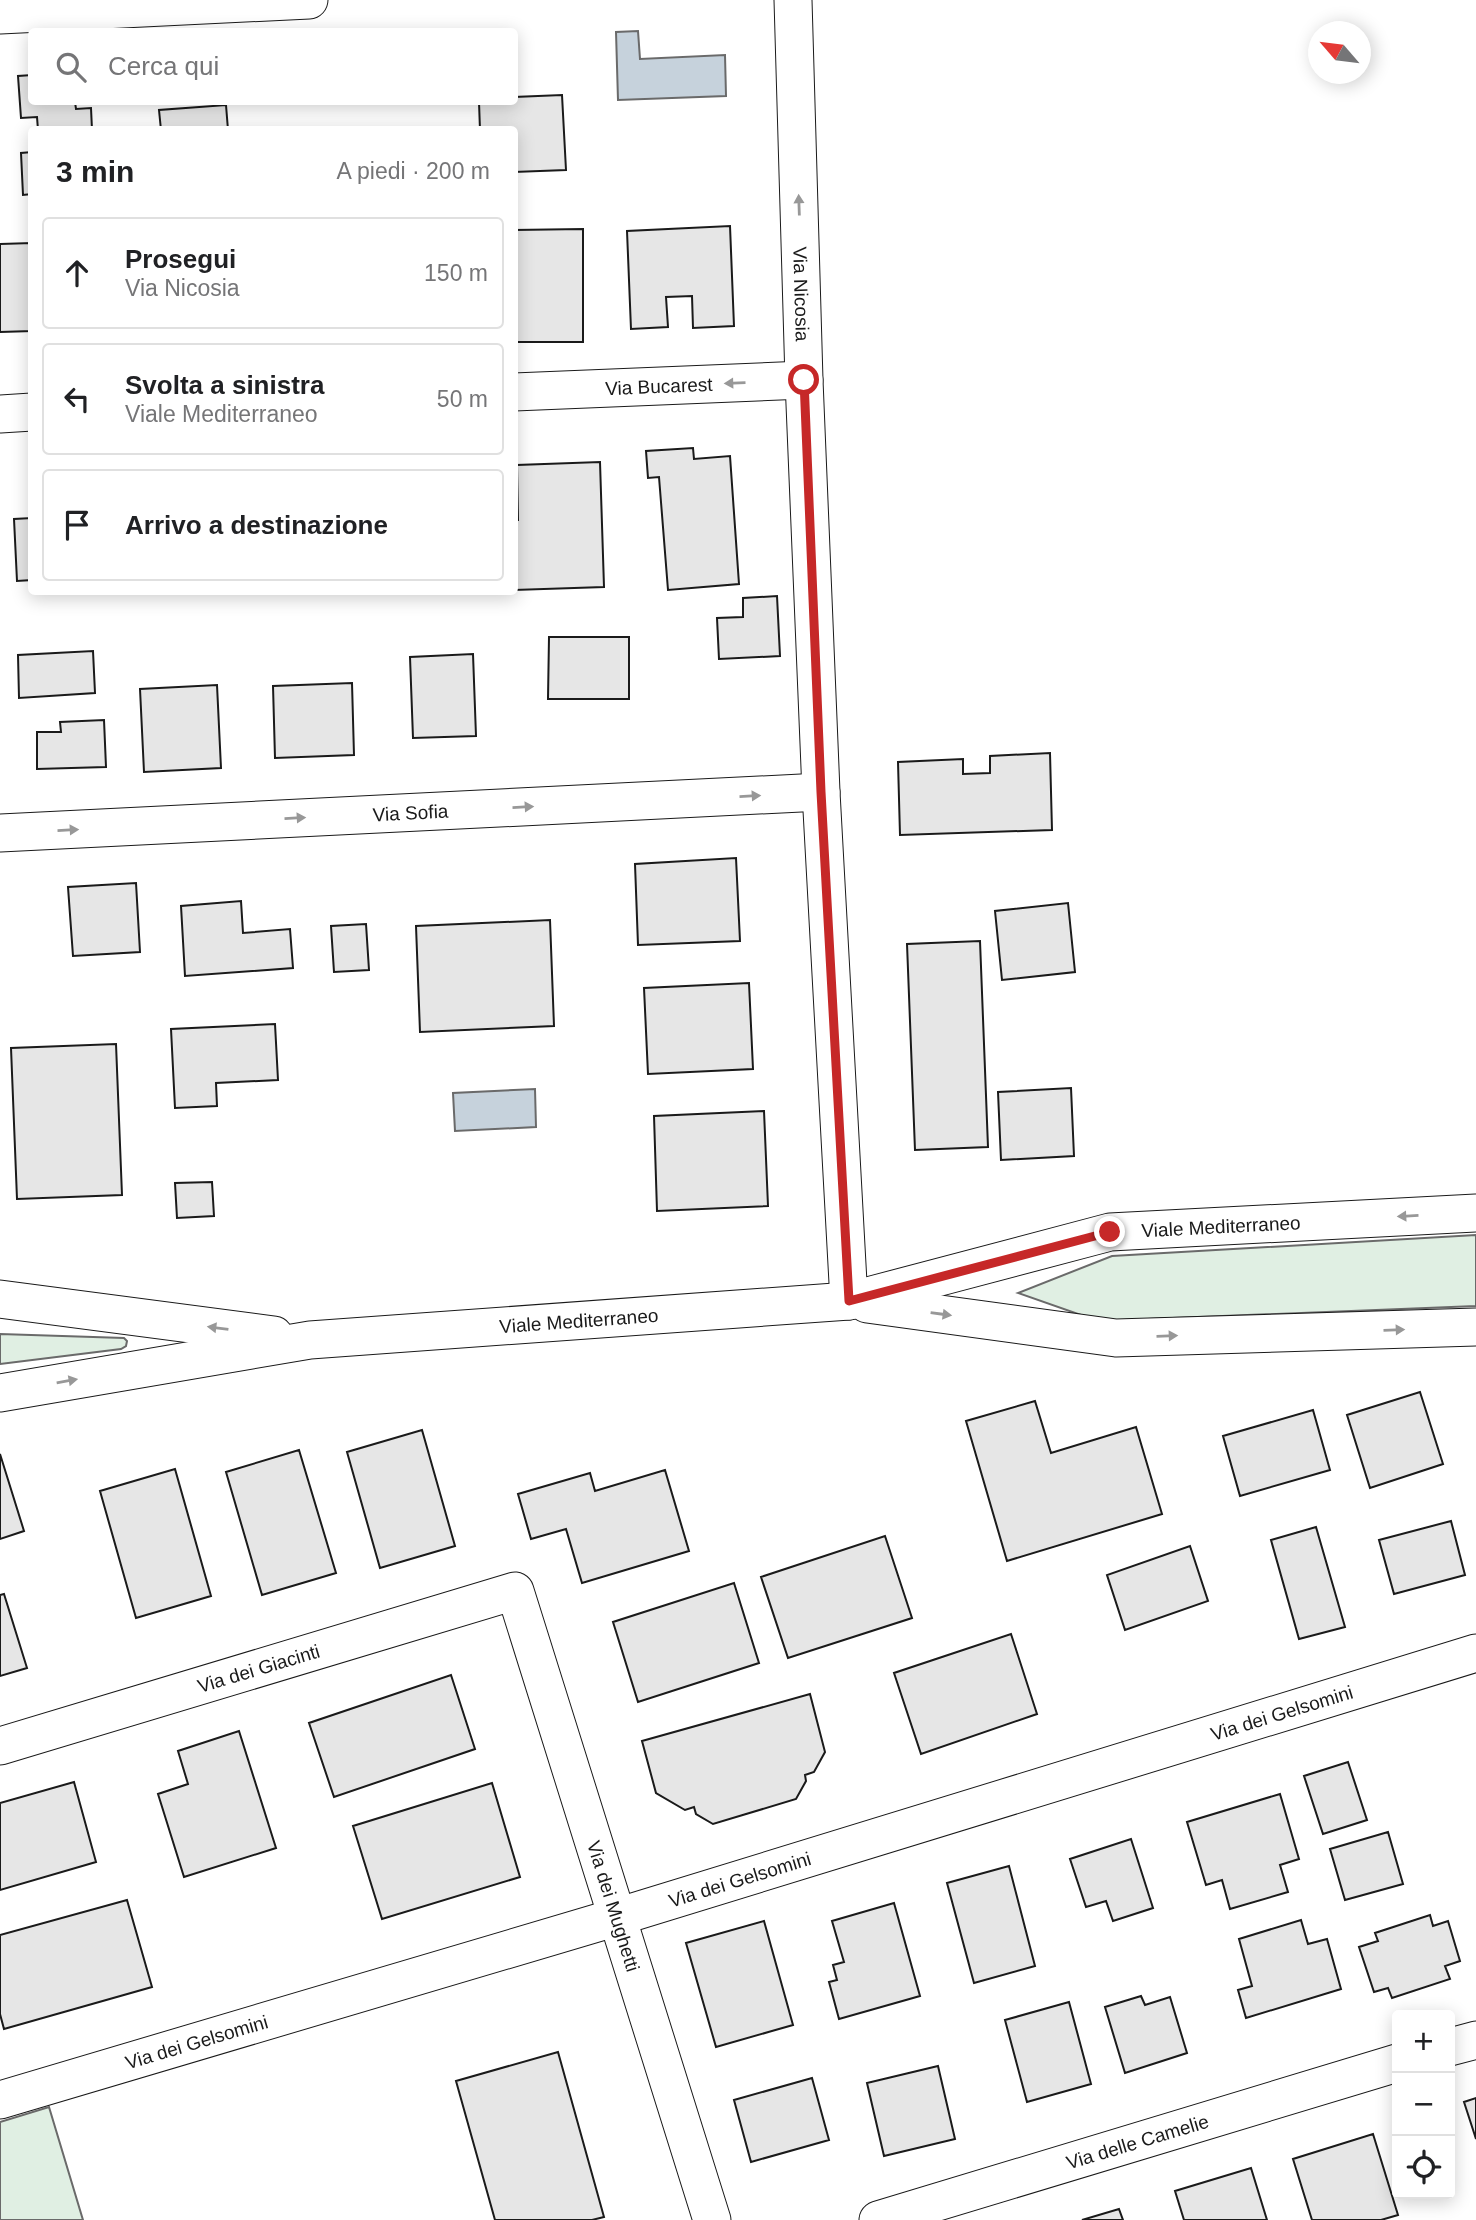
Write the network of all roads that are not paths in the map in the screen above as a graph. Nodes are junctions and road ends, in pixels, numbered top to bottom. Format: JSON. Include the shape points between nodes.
{"nodes":[{"id":1,"x":309,"y":0,"type":"edge"},
{"id":2,"x":793,"y":0,"type":"edge"},
{"id":3,"x":0,"y":15,"type":"edge"},
{"id":4,"x":804,"y":380,"type":"junction"},
{"id":5,"x":518,"y":392,"type":"edge"},
{"id":6,"x":28,"y":412,"type":"edge"},
{"id":7,"x":0,"y":414,"type":"edge"},
{"id":8,"x":821,"y":792,"type":"junction"},
{"id":9,"x":0,"y":833,"type":"edge"},
{"id":10,"x":1476,"y":1213,"type":"edge"},
{"id":11,"x":0,"y":1299,"type":"edge"},
{"id":12,"x":849,"y":1301,"type":"junction"},
{"id":13,"x":1476,"y":1327,"type":"edge"},
{"id":14,"x":310,"y":1340,"type":"junction"},
{"id":15,"x":0,"y":1393,"type":"edge"},
{"id":16,"x":515,"y":1591,"type":"joint"},
{"id":17,"x":1476,"y":1653,"type":"edge"},
{"id":18,"x":0,"y":1746,"type":"edge"},
{"id":19,"x":617,"y":1917,"type":"junction"},
{"id":20,"x":1476,"y":2039,"type":"edge"},
{"id":21,"x":1455,"y":2046,"type":"edge"},
{"id":22,"x":1392,"y":2065,"type":"edge"},
{"id":23,"x":0,"y":2100,"type":"edge"},
{"id":24,"x":712,"y":2220,"type":"edge"},
{"id":25,"x":878,"y":2220,"type":"edge"}],
"edges":[{"from":1,"to":3,"type":"street"},
{"from":4,"to":2,"type":"street","name":"Via Nicosia","one_way":true},
{"from":4,"to":5,"type":"street","name":"Via Bucarest","one_way":true},
{"from":4,"to":8,"type":"street","name":"Via Nicosia"},
{"from":6,"to":7,"type":"street"},
{"from":9,"to":8,"type":"street","name":"Via Sofia","one_way":true},
{"from":8,"to":12,"type":"street","name":"Via Nicosia"},
{"from":10,"to":12,"type":"street","name":"Viale Mediterraneo","one_way":true,"via":[[1110,1232]]},
{"from":14,"to":11,"type":"street","name":"Viale Mediterraneo","one_way":true},
{"from":12,"to":13,"type":"street","name":"Viale Mediterraneo","one_way":true,"via":[[1116,1338]]},
{"from":12,"to":14,"type":"street","name":"Viale Mediterraneo"},
{"from":15,"to":14,"type":"street","name":"Viale Mediterraneo","one_way":true},
{"from":16,"to":18,"type":"street","name":"Via dei Giacinti"},
{"from":16,"to":19,"type":"street","name":"Via dei Mughetti"},
{"from":17,"to":19,"type":"street","name":"Via dei Gelsomini"},
{"from":19,"to":23,"type":"street","name":"Via dei Gelsomini"},
{"from":19,"to":24,"type":"street","name":"Via dei Mughetti"},
{"from":20,"to":21,"type":"street"},
{"from":22,"to":25,"type":"street","name":"Via delle Camelie"}]}
